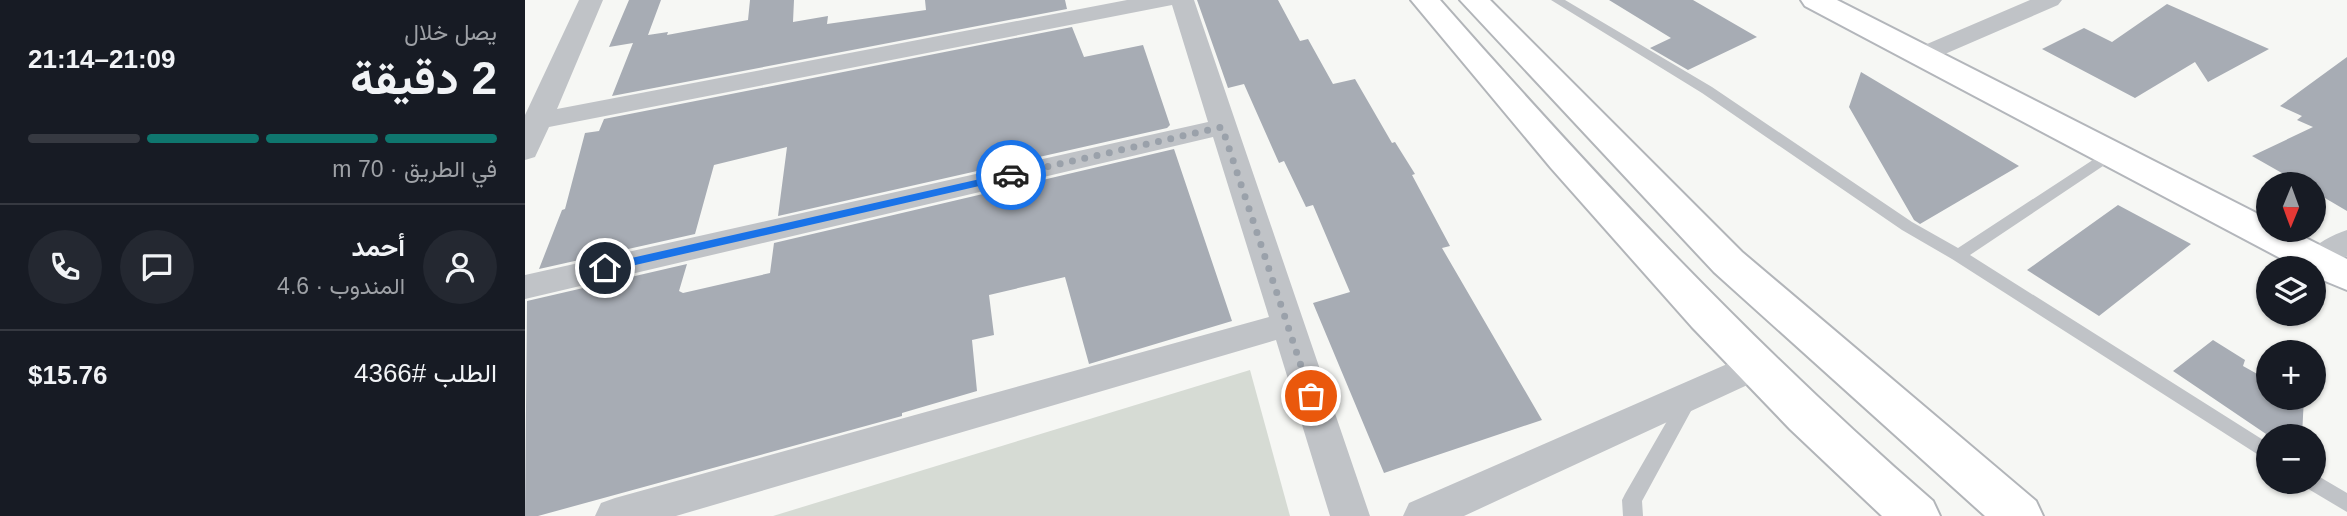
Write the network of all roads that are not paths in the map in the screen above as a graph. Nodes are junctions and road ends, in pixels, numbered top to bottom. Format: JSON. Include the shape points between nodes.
{"nodes":[{"id":1,"x":591,"y":0,"type":"edge"},
{"id":2,"x":1164,"y":0,"type":"edge"},
{"id":3,"x":1182,"y":0,"type":"edge"},
{"id":4,"x":1425,"y":0,"type":"edge"},
{"id":5,"x":1474,"y":0,"type":"edge"},
{"id":6,"x":1557,"y":0,"type":"edge"},
{"id":7,"x":1815,"y":0,"type":"edge"},
{"id":8,"x":2050,"y":0,"type":"edge"},
{"id":9,"x":1922,"y":55,"type":"junction"},
{"id":10,"x":532,"y":122,"type":"edge"},
{"id":11,"x":1222,"y":127,"type":"junction"},
{"id":12,"x":525,"y":151,"type":"edge"},
{"id":13,"x":2110,"y":155,"type":"junction"},
{"id":14,"x":2347,"y":241,"type":"edge"},
{"id":15,"x":1958,"y":255,"type":"junction"},
{"id":16,"x":2333,"y":269,"type":"edge"},
{"id":17,"x":525,"y":286,"type":"edge"},
{"id":18,"x":1287,"y":324,"type":"junction"},
{"id":19,"x":1757,"y":365,"type":"junction"},
{"id":20,"x":1691,"y":395,"type":"junction"},
{"id":21,"x":2256,"y":445,"type":"edge"},
{"id":22,"x":2326,"y":490,"type":"edge"},
{"id":23,"x":2347,"y":503,"type":"edge"},
{"id":24,"x":615,"y":516,"type":"edge"},
{"id":25,"x":1350,"y":516,"type":"edge"},
{"id":26,"x":1423,"y":516,"type":"edge"},
{"id":27,"x":1633,"y":516,"type":"edge"},
{"id":28,"x":1916,"y":516,"type":"edge"},
{"id":29,"x":2019,"y":516,"type":"edge"}],
"edges":[{"from":1,"to":10,"type":"street"},
{"from":2,"to":10,"type":"street"},
{"from":3,"to":11,"type":"street"},
{"from":4,"to":19,"type":"main road","via":[[1523,115]]},
{"from":5,"to":29,"type":"main road","via":[[1728,262]]},
{"from":6,"to":15,"type":"lane","via":[[1707,90],[1907,226]]},
{"from":7,"to":9,"type":"main road"},
{"from":8,"to":9,"type":"street"},
{"from":9,"to":13,"type":"main road"},
{"from":10,"to":12,"type":"street"},
{"from":11,"to":17,"type":"street"},
{"from":11,"to":18,"type":"street"},
{"from":13,"to":15,"type":"lane"},
{"from":13,"to":16,"type":"main road"},
{"from":14,"to":16,"type":"street"},
{"from":15,"to":21,"type":"lane"},
{"from":18,"to":24,"type":"street"},
{"from":18,"to":25,"type":"street"},
{"from":19,"to":20,"type":"street"},
{"from":19,"to":28,"type":"main road"},
{"from":20,"to":26,"type":"street"},
{"from":20,"to":27,"type":"lane","via":[[1632,500]]},
{"from":22,"to":23,"type":"lane"}]}
